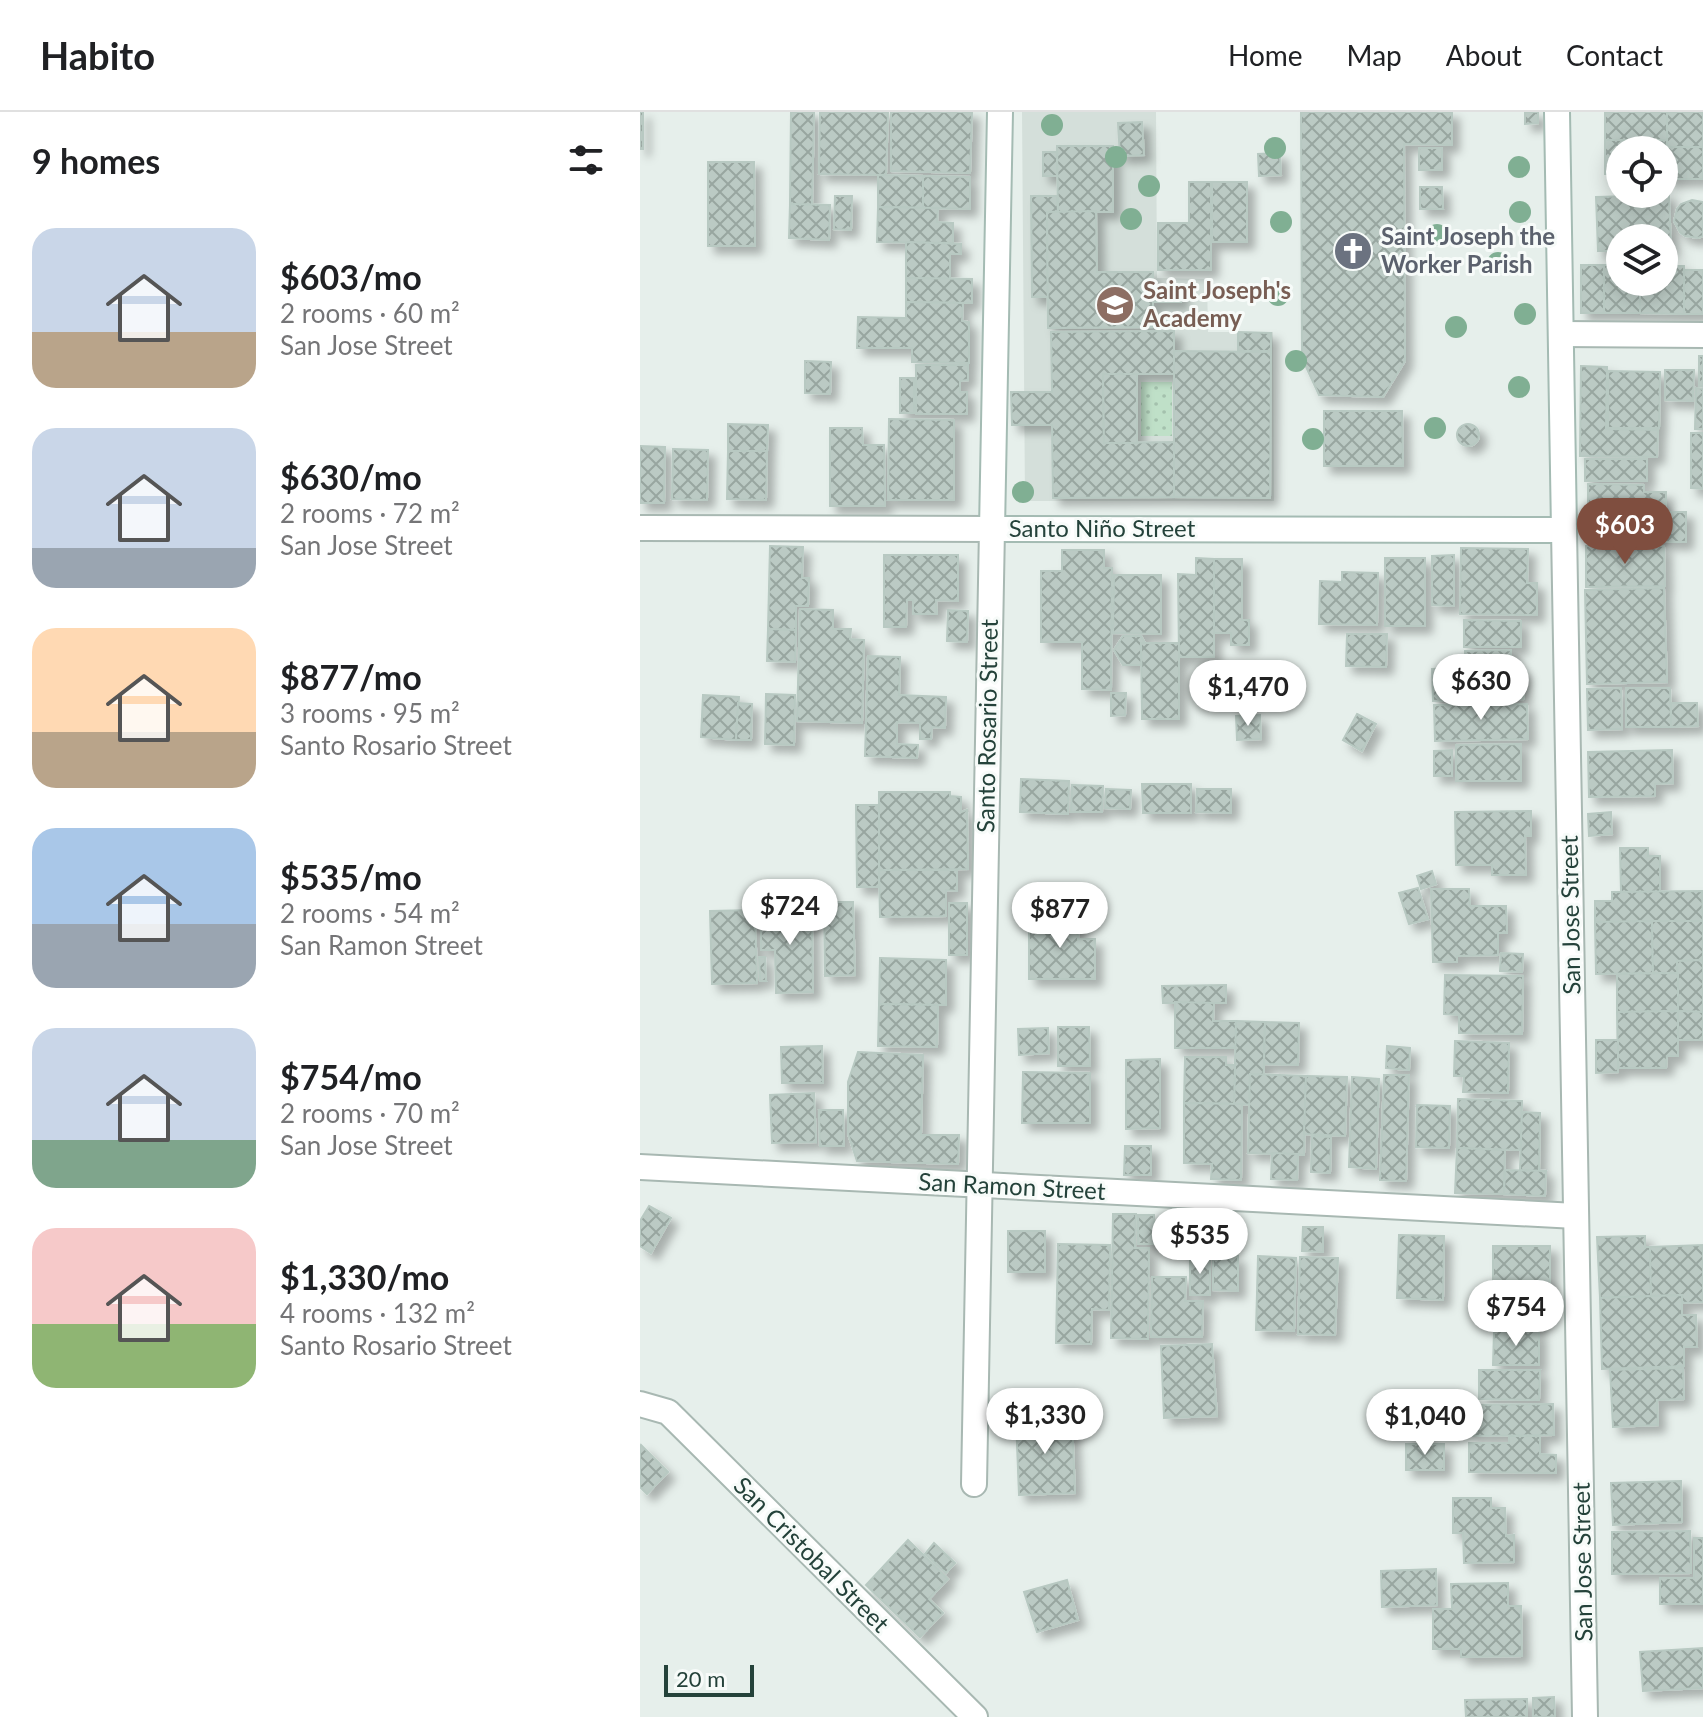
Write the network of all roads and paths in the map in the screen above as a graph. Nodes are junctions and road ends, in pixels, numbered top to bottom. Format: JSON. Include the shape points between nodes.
{"nodes":[{"id":1,"x":1000,"y":112,"type":"edge"},
{"id":2,"x":1557,"y":112,"type":"edge"},
{"id":3,"x":1561,"y":334,"type":"junction"},
{"id":4,"x":1703,"y":335,"type":"edge"},
{"id":5,"x":640,"y":528,"type":"edge"},
{"id":6,"x":992,"y":529,"type":"junction"},
{"id":7,"x":1564,"y":530,"type":"junction"},
{"id":8,"x":640,"y":1167,"type":"edge"},
{"id":9,"x":980,"y":1185,"type":"junction"},
{"id":10,"x":1576,"y":1216,"type":"junction"},
{"id":11,"x":640,"y":1404,"type":"edge"},
{"id":12,"x":974,"y":1484,"type":"dead end"},
{"id":13,"x":975,"y":1717,"type":"edge"},
{"id":14,"x":1585,"y":1717,"type":"edge"}],
"edges":[{"from":1,"to":6,"type":"street","name":"Santo Rosario Street"},
{"from":2,"to":3,"type":"street","name":"San Jose Street"},
{"from":3,"to":4,"type":"street"},
{"from":3,"to":7,"type":"street","name":"San Jose Street"},
{"from":5,"to":6,"type":"street","name":"Santo Niño Street"},
{"from":6,"to":7,"type":"street","name":"Santo Niño Street"},
{"from":6,"to":9,"type":"street","name":"Santo Rosario Street"},
{"from":7,"to":10,"type":"street","name":"San Jose Street"},
{"from":8,"to":9,"type":"street","name":"San Ramon Street"},
{"from":9,"to":10,"type":"street","name":"San Ramon Street"},
{"from":9,"to":12,"type":"street","name":"Santo Rosario Street"},
{"from":10,"to":14,"type":"street","name":"San Jose Street"},
{"from":11,"to":13,"type":"street","name":"San Cristobal Street","via":[[668,1412]]}]}
